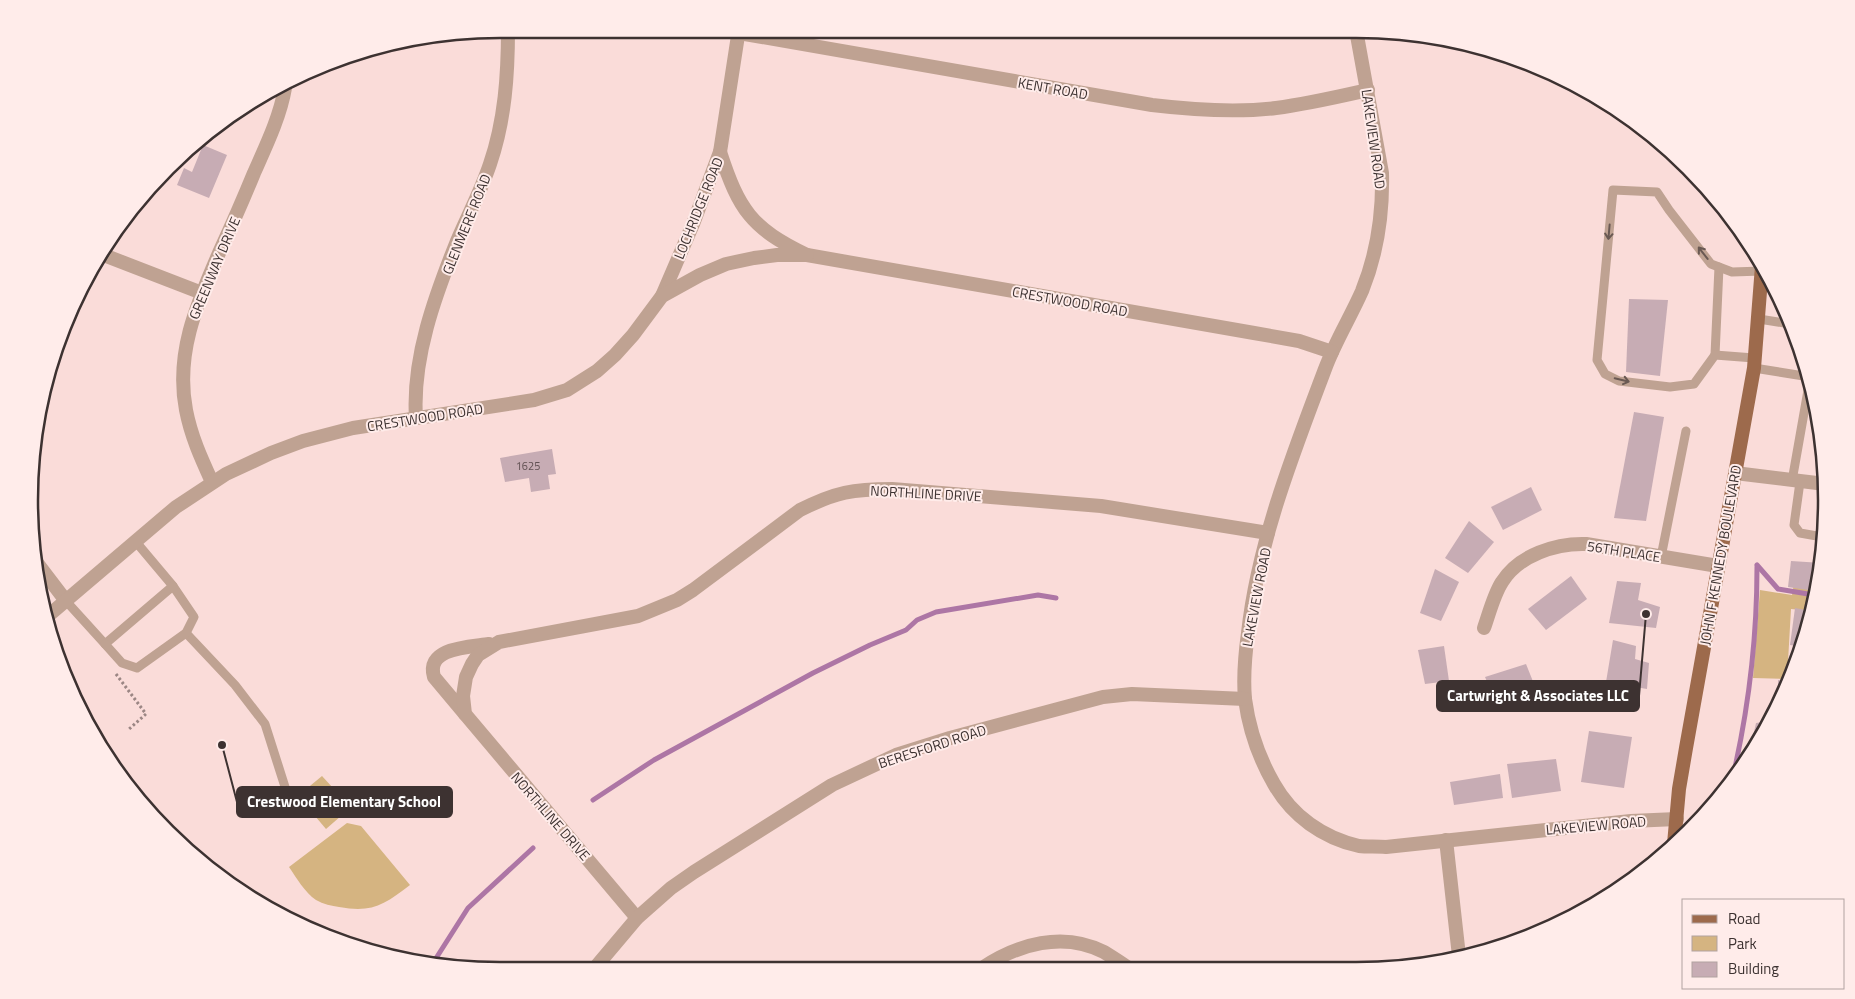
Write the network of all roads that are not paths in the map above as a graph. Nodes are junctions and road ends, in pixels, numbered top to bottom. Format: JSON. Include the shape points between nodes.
{"nodes":[{"id":1,"x":508,"y":38,"type":"edge"},
{"id":2,"x":738,"y":38,"type":"edge"},
{"id":3,"x":778,"y":38,"type":"edge"},
{"id":4,"x":1358,"y":38,"type":"edge"},
{"id":5,"x":285,"y":90,"type":"edge"},
{"id":6,"x":1368,"y":90,"type":"junction"},
{"id":7,"x":720,"y":152,"type":"junction"},
{"id":8,"x":807,"y":255,"type":"junction"},
{"id":9,"x":107,"y":256,"type":"edge"},
{"id":10,"x":1719,"y":267,"type":"junction"},
{"id":11,"x":1756,"y":270,"type":"edge"},
{"id":12,"x":1761,"y":279,"type":"edge"},
{"id":13,"x":202,"y":293,"type":"junction"},
{"id":14,"x":662,"y":296,"type":"junction"},
{"id":15,"x":1759,"y":319,"type":"junction"},
{"id":16,"x":1782,"y":323,"type":"edge"},
{"id":17,"x":1332,"y":352,"type":"junction"},
{"id":18,"x":1715,"y":355,"type":"junction"},
{"id":19,"x":1754,"y":363,"type":"junction"},
{"id":20,"x":1801,"y":375,"type":"edge"},
{"id":21,"x":1807,"y":400,"type":"edge"},
{"id":22,"x":416,"y":418,"type":"junction"},
{"id":23,"x":1686,"y":431,"type":"dead end"},
{"id":24,"x":1735,"y":473,"type":"junction"},
{"id":25,"x":1796,"y":481,"type":"junction"},
{"id":26,"x":212,"y":482,"type":"junction"},
{"id":27,"x":1817,"y":483,"type":"edge"},
{"id":28,"x":1268,"y":533,"type":"junction"},
{"id":29,"x":1816,"y":536,"type":"edge"},
{"id":30,"x":136,"y":542,"type":"junction"},
{"id":31,"x":1661,"y":556,"type":"junction"},
{"id":32,"x":1718,"y":566,"type":"junction"},
{"id":33,"x":43,"y":571,"type":"edge"},
{"id":34,"x":172,"y":586,"type":"junction"},
{"id":35,"x":66,"y":601,"type":"junction"},
{"id":36,"x":51,"y":612,"type":"edge"},
{"id":37,"x":1484,"y":628,"type":"dead end"},
{"id":38,"x":186,"y":633,"type":"junction"},
{"id":39,"x":499,"y":642,"type":"junction"},
{"id":40,"x":104,"y":644,"type":"junction"},
{"id":41,"x":1245,"y":699,"type":"junction"},
{"id":42,"x":466,"y":714,"type":"junction"},
{"id":43,"x":286,"y":790,"type":"dead end"},
{"id":44,"x":1677,"y":819,"type":"junction"},
{"id":45,"x":1675,"y":832,"type":"edge"},
{"id":46,"x":1446,"y":840,"type":"junction"},
{"id":47,"x":637,"y":918,"type":"junction"},
{"id":48,"x":1458,"y":950,"type":"edge"},
{"id":49,"x":600,"y":962,"type":"edge"},
{"id":50,"x":992,"y":962,"type":"edge"},
{"id":51,"x":1119,"y":962,"type":"edge"}],
"edges":[{"from":1,"to":22,"type":"street","name":"GLENMERE ROAD","via":[[507,85],[498,134],[481,187],[437,295],[414,397]]},
{"from":2,"to":7,"type":"street","name":"LOCHRIDGE ROAD"},
{"from":3,"to":6,"type":"street","name":"KENT ROAD","via":[[1152,105],[1196,110],[1275,108]]},
{"from":4,"to":6,"type":"street","name":"LAKEVIEW ROAD"},
{"from":5,"to":13,"type":"street","name":"GREENWAY DRIVE","via":[[267,144]]},
{"from":6,"to":17,"type":"street","name":"LAKEVIEW ROAD","via":[[1382,173],[1380,222],[1362,289]]},
{"from":7,"to":8,"type":"street","name":"CRESTWOOD ROAD","via":[[736,195],[746,210],[772,237]]},
{"from":7,"to":14,"type":"street","name":"LOCHRIDGE ROAD"},
{"from":8,"to":14,"type":"street","name":"CRESTWOOD ROAD","via":[[777,255],[726,264]]},
{"from":8,"to":17,"type":"street","name":"CRESTWOOD ROAD","via":[[1300,341]]},
{"from":9,"to":13,"type":"street"},
{"from":10,"to":11,"type":"lane","via":[[1732,272]]},
{"from":10,"to":18,"type":"lane"},
{"from":10,"to":18,"type":"lane","one_way":true,"via":[[1712,264],[1657,192],[1613,190],[1597,360],[1605,374],[1619,381],[1670,387],[1694,384]]},
{"from":12,"to":15,"type":"main road","name":"JOHN F KENNEDY BOULEVARD"},
{"from":13,"to":26,"type":"street","name":"GREENWAY DRIVE","via":[[189,332],[184,391],[196,448]]},
{"from":14,"to":22,"type":"street","name":"CRESTWOOD ROAD","via":[[616,355],[597,372],[566,390],[534,400]]},
{"from":15,"to":16,"type":"lane"},
{"from":15,"to":19,"type":"main road","name":"JOHN F KENNEDY BOULEVARD"},
{"from":17,"to":28,"type":"street","name":"LAKEVIEW ROAD"},
{"from":18,"to":19,"type":"lane"},
{"from":19,"to":20,"type":"lane"},
{"from":19,"to":24,"type":"main road","name":"JOHN F KENNEDY BOULEVARD"},
{"from":21,"to":25,"type":"lane"},
{"from":22,"to":26,"type":"street","name":"CRESTWOOD ROAD","via":[[353,428],[303,441]]},
{"from":23,"to":31,"type":"lane"},
{"from":24,"to":25,"type":"street"},
{"from":24,"to":32,"type":"main road","name":"JOHN F KENNEDY BOULEVARD"},
{"from":25,"to":27,"type":"street"},
{"from":25,"to":29,"type":"lane","via":[[1794,525],[1800,533]]},
{"from":26,"to":30,"type":"street","name":"CRESTWOOD ROAD","via":[[176,507]]},
{"from":28,"to":39,"type":"street","name":"NORTHLINE DRIVE","via":[[1101,506],[863,489],[820,500],[800,510],[677,600],[638,616]]},
{"from":28,"to":41,"type":"street","name":"LAKEVIEW ROAD","via":[[1250,612],[1244,662]]},
{"from":30,"to":34,"type":"lane"},
{"from":30,"to":35,"type":"street","name":"CRESTWOOD ROAD"},
{"from":31,"to":32,"type":"street","name":"56TH PLACE"},
{"from":31,"to":37,"type":"street","name":"56TH PLACE","via":[[1586,544],[1550,548],[1524,561],[1501,582]]},
{"from":32,"to":44,"type":"main road","name":"JOHN F KENNEDY BOULEVARD"},
{"from":33,"to":35,"type":"street"},
{"from":34,"to":38,"type":"lane","via":[[194,617]]},
{"from":34,"to":40,"type":"lane"},
{"from":35,"to":36,"type":"street","name":"CRESTWOOD ROAD"},
{"from":35,"to":40,"type":"lane"},
{"from":38,"to":40,"type":"lane","via":[[138,668],[122,663]]},
{"from":38,"to":43,"type":"lane","via":[[265,724]]},
{"from":39,"to":42,"type":"street","name":"NORTHLINE DRIVE","via":[[478,655],[466,677],[463,696]]},
{"from":39,"to":42,"type":"street","name":"NORTHLINE DRIVE","via":[[446,652],[437,657],[434,677]]},
{"from":41,"to":46,"type":"street","name":"LAKEVIEW ROAD","via":[[1254,738],[1268,774],[1288,805],[1317,830],[1361,846],[1386,847]]},
{"from":41,"to":47,"type":"street","name":"BERESFORD ROAD","via":[[1132,694],[1103,697],[896,755],[849,776],[761,828],[671,888]]},
{"from":42,"to":47,"type":"street","name":"NORTHLINE DRIVE"},
{"from":44,"to":45,"type":"main road","name":"JOHN F KENNEDY BOULEVARD"},
{"from":44,"to":46,"type":"street","name":"LAKEVIEW ROAD"},
{"from":46,"to":48,"type":"street"},
{"from":47,"to":49,"type":"street","name":"BERESFORD ROAD"},
{"from":50,"to":51,"type":"street","via":[[1017,948],[1054,941],[1088,946]]}]}
